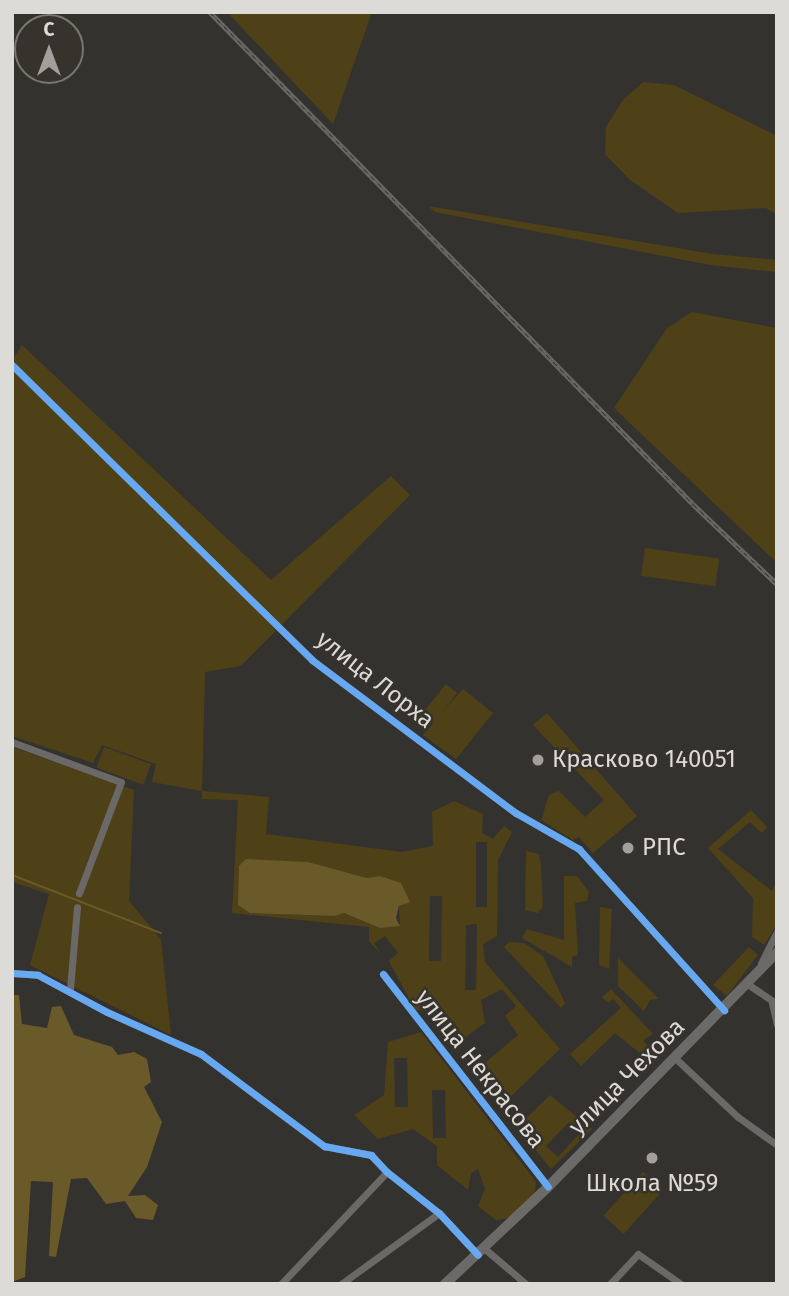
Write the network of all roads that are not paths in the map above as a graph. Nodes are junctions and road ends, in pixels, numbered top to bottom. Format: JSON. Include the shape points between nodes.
{"nodes":[{"id":1,"x":12,"y":365,"type":"edge"},
{"id":2,"x":12,"y":742,"type":"edge"},
{"id":3,"x":79,"y":893,"type":"dead end"},
{"id":4,"x":77,"y":907,"type":"dead end"},
{"id":5,"x":777,"y":931,"type":"edge"},
{"id":6,"x":776,"y":948,"type":"edge"},
{"id":7,"x":12,"y":973,"type":"edge"},
{"id":8,"x":383,"y":974,"type":"dead end"},
{"id":9,"x":746,"y":983,"type":"junction"},
{"id":10,"x":70,"y":989,"type":"junction"},
{"id":11,"x":774,"y":1003,"type":"edge"},
{"id":12,"x":724,"y":1010,"type":"junction"},
{"id":13,"x":777,"y":1024,"type":"edge"},
{"id":14,"x":674,"y":1057,"type":"junction"},
{"id":15,"x":777,"y":1145,"type":"edge"},
{"id":16,"x":387,"y":1172,"type":"junction"},
{"id":17,"x":548,"y":1187,"type":"junction"},
{"id":18,"x":439,"y":1213,"type":"junction"},
{"id":19,"x":482,"y":1252,"type":"junction"},
{"id":20,"x":283,"y":1282,"type":"edge"},
{"id":21,"x":293,"y":1284,"type":"edge"},
{"id":22,"x":341,"y":1284,"type":"edge"},
{"id":23,"x":445,"y":1284,"type":"edge"},
{"id":24,"x":526,"y":1284,"type":"edge"},
{"id":25,"x":610,"y":1284,"type":"edge"},
{"id":26,"x":681,"y":1284,"type":"edge"}],
"edges":[{"from":1,"to":12,"type":"street","name":"улица Лорха","via":[[312,660],[516,813],[579,849]]},
{"from":2,"to":3,"type":"street","via":[[121,782]]},
{"from":4,"to":10,"type":"street"},
{"from":5,"to":6,"type":"street"},
{"from":6,"to":9,"type":"main road","name":"улица Чехова"},
{"from":7,"to":10,"type":"street","via":[[38,975]]},
{"from":8,"to":17,"type":"street","name":"улица Некрасова"},
{"from":9,"to":11,"type":"street"},
{"from":9,"to":12,"type":"main road","name":"улица Чехова"},
{"from":10,"to":16,"type":"street","via":[[107,1012],[201,1054],[324,1146],[371,1154]]},
{"from":11,"to":13,"type":"street"},
{"from":12,"to":14,"type":"main road","name":"улица Чехова"},
{"from":14,"to":15,"type":"street","via":[[738,1118]]},
{"from":14,"to":17,"type":"main road","name":"улица Чехова"},
{"from":16,"to":18,"type":"street"},
{"from":16,"to":20,"type":"street"},
{"from":17,"to":19,"type":"main road","name":"улица Чехова"},
{"from":18,"to":19,"type":"street"},
{"from":18,"to":22,"type":"street"},
{"from":19,"to":23,"type":"main road","name":"улица Чехова"},
{"from":19,"to":24,"type":"street"},
{"from":20,"to":21,"type":"street"},
{"from":25,"to":26,"type":"street","via":[[638,1254]]}]}
